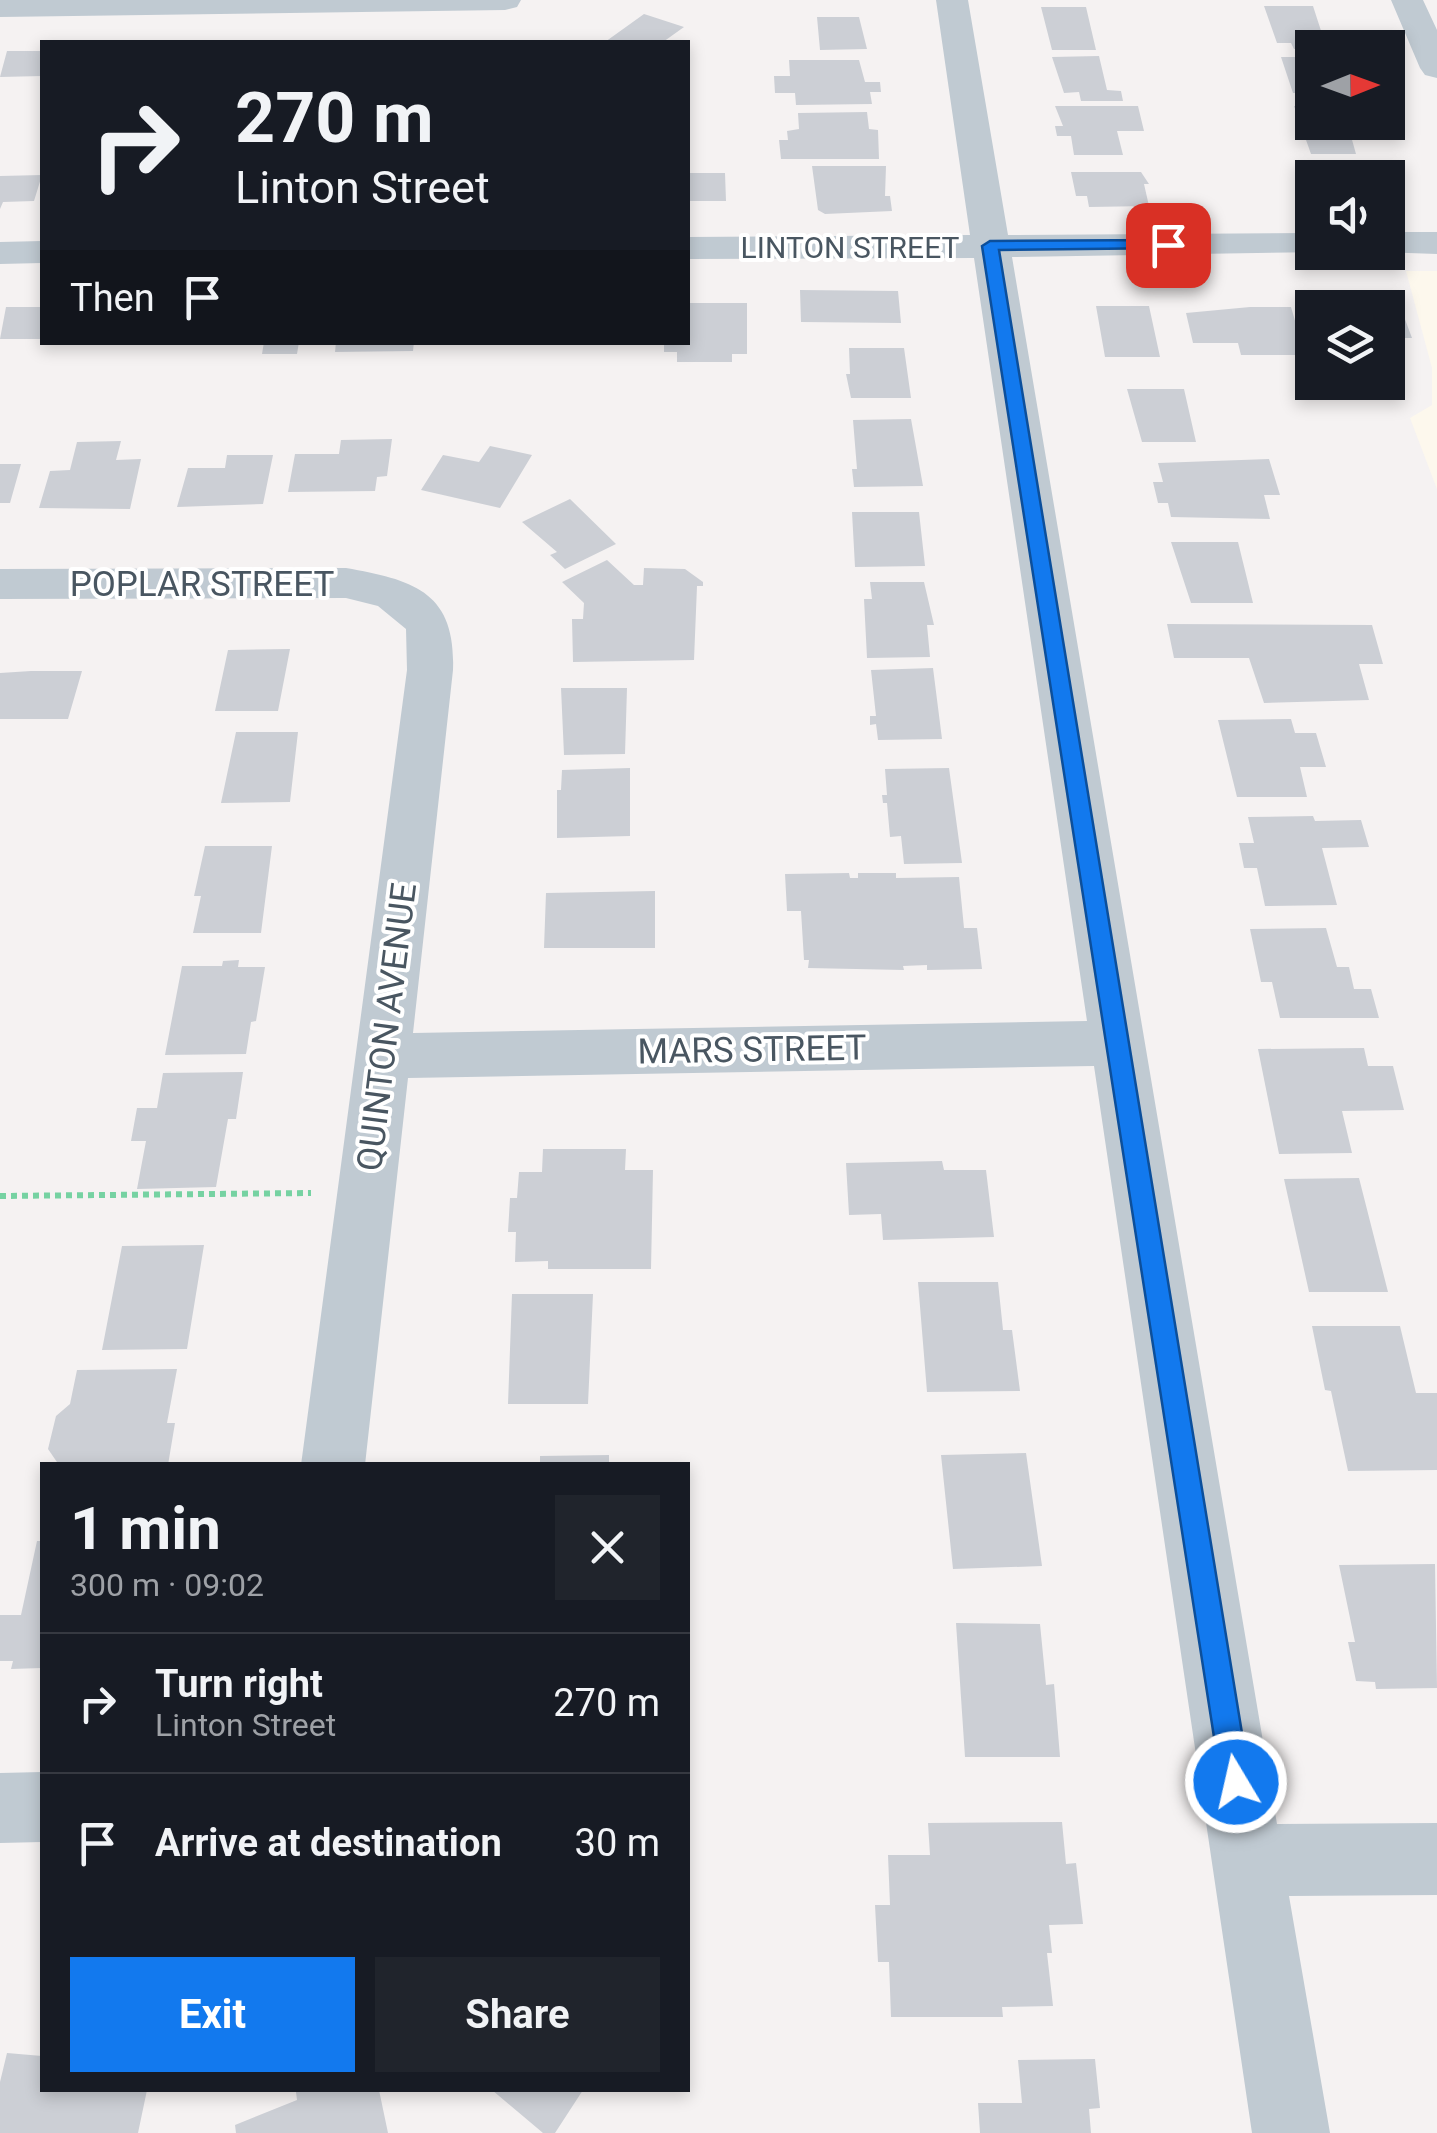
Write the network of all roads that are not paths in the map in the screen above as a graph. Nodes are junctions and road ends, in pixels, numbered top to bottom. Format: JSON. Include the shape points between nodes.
{"nodes":[{"id":1,"x":952,"y":0,"type":"edge"},
{"id":2,"x":1407,"y":0,"type":"edge"},
{"id":3,"x":505,"y":1,"type":"edge"},
{"id":4,"x":0,"y":7,"type":"edge"},
{"id":5,"x":1437,"y":68,"type":"edge"},
{"id":6,"x":1295,"y":244,"type":"edge"},
{"id":7,"x":990,"y":246,"type":"junction"},
{"id":8,"x":690,"y":248,"type":"edge"},
{"id":9,"x":0,"y":252,"type":"edge"},
{"id":10,"x":40,"y":252,"type":"edge"},
{"id":11,"x":0,"y":584,"type":"edge"},
{"id":12,"x":401,"y":600,"type":"joint"},
{"id":13,"x":1119,"y":1043,"type":"junction"},
{"id":14,"x":384,"y":1056,"type":"junction"},
{"id":15,"x":333,"y":1462,"type":"edge"},
{"id":16,"x":40,"y":1807,"type":"edge"},
{"id":17,"x":0,"y":1808,"type":"edge"},
{"id":18,"x":1248,"y":1860,"type":"junction"},
{"id":19,"x":1437,"y":1860,"type":"edge"},
{"id":20,"x":1291,"y":2133,"type":"edge"}],
"edges":[{"from":1,"to":7,"type":"street"},
{"from":2,"to":5,"type":"street"},
{"from":3,"to":4,"type":"street"},
{"from":6,"to":7,"type":"street","name":"LINTON STREET"},
{"from":7,"to":8,"type":"street","name":"LINTON STREET"},
{"from":7,"to":13,"type":"street"},
{"from":9,"to":10,"type":"street"},
{"from":11,"to":12,"type":"street","name":"POPLAR STREET","via":[[308,580],[380,588]]},
{"from":12,"to":14,"type":"street","name":"QUINTON AVENUE","via":[[430,631],[430,670]]},
{"from":13,"to":14,"type":"street","name":"MARS STREET"},
{"from":13,"to":18,"type":"street"},
{"from":14,"to":15,"type":"street","name":"QUINTON AVENUE"},
{"from":16,"to":17,"type":"street"},
{"from":18,"to":19,"type":"street"},
{"from":18,"to":20,"type":"street"}]}
